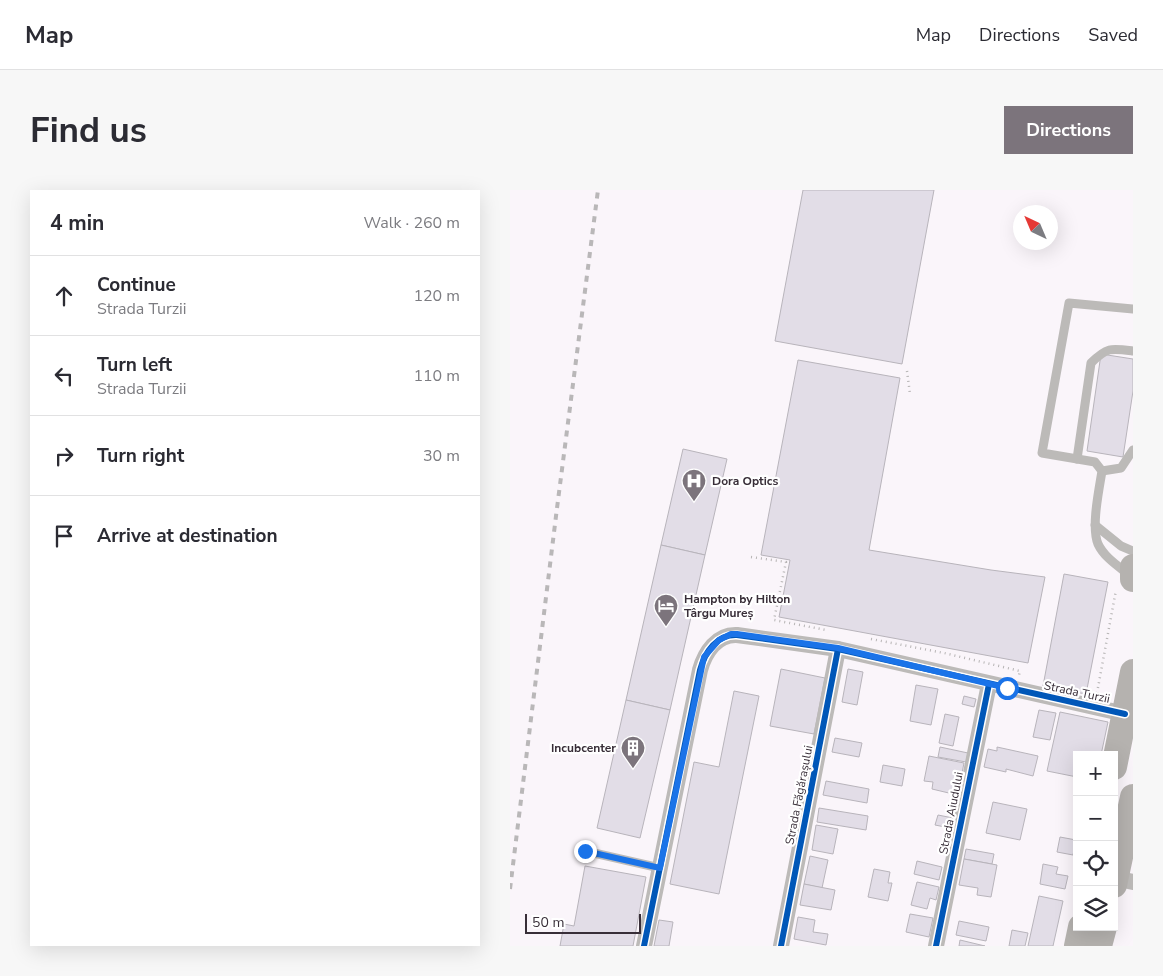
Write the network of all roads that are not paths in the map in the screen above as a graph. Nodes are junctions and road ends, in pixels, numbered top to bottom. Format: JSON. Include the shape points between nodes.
{"nodes":[{"id":1,"x":1133,"y":308,"type":"edge"},
{"id":2,"x":1133,"y":351,"type":"edge"},
{"id":3,"x":1133,"y":450,"type":"edge"},
{"id":4,"x":1077,"y":459,"type":"junction"},
{"id":5,"x":1102,"y":471,"type":"junction"},
{"id":6,"x":1095,"y":526,"type":"junction"},
{"id":7,"x":1133,"y":551,"type":"edge"},
{"id":8,"x":1129,"y":578,"type":"edge"},
{"id":9,"x":838,"y":648,"type":"junction"},
{"id":10,"x":1133,"y":672,"type":"edge"},
{"id":11,"x":989,"y":684,"type":"junction"},
{"id":12,"x":1125,"y":714,"type":"junction"},
{"id":13,"x":1117,"y":751,"type":"edge"},
{"id":14,"x":1133,"y":797,"type":"edge"},
{"id":15,"x":585,"y":851,"type":"dead end"},
{"id":16,"x":660,"y":868,"type":"junction"},
{"id":17,"x":1119,"y":881,"type":"edge"},
{"id":18,"x":1080,"y":931,"type":"edge"},
{"id":19,"x":1103,"y":931,"type":"edge"},
{"id":20,"x":644,"y":946,"type":"edge"},
{"id":21,"x":782,"y":946,"type":"edge"},
{"id":22,"x":936,"y":946,"type":"edge"},
{"id":23,"x":1077,"y":946,"type":"edge"},
{"id":24,"x":1099,"y":946,"type":"edge"}],
"edges":[{"from":1,"to":4,"type":"lane","via":[[1069,302],[1042,452]]},
{"from":2,"to":4,"type":"lane","via":[[1112,348],[1102,352],[1091,363]]},
{"from":3,"to":5,"type":"lane","via":[[1121,468]]},
{"from":4,"to":5,"type":"lane","via":[[1095,462]]},
{"from":5,"to":6,"type":"lane"},
{"from":6,"to":7,"type":"lane"},
{"from":6,"to":8,"type":"lane","via":[[1098,544]]},
{"from":9,"to":11,"type":"street","name":"Strada Turzii"},
{"from":9,"to":16,"type":"street","name":"Strada Turzii","via":[[731,634],[710,648],[700,670]]},
{"from":9,"to":21,"type":"street","name":"Strada Făgărașului"},
{"from":10,"to":12,"type":"main road"},
{"from":11,"to":12,"type":"street","name":"Strada Turzii"},
{"from":11,"to":22,"type":"street","name":"Strada Aiudului"},
{"from":12,"to":13,"type":"main road"},
{"from":14,"to":17,"type":"main road"},
{"from":15,"to":16,"type":"lane"},
{"from":16,"to":20,"type":"street","name":"Strada Turzii"},
{"from":18,"to":23,"type":"main road"},
{"from":19,"to":24,"type":"main road"}]}
